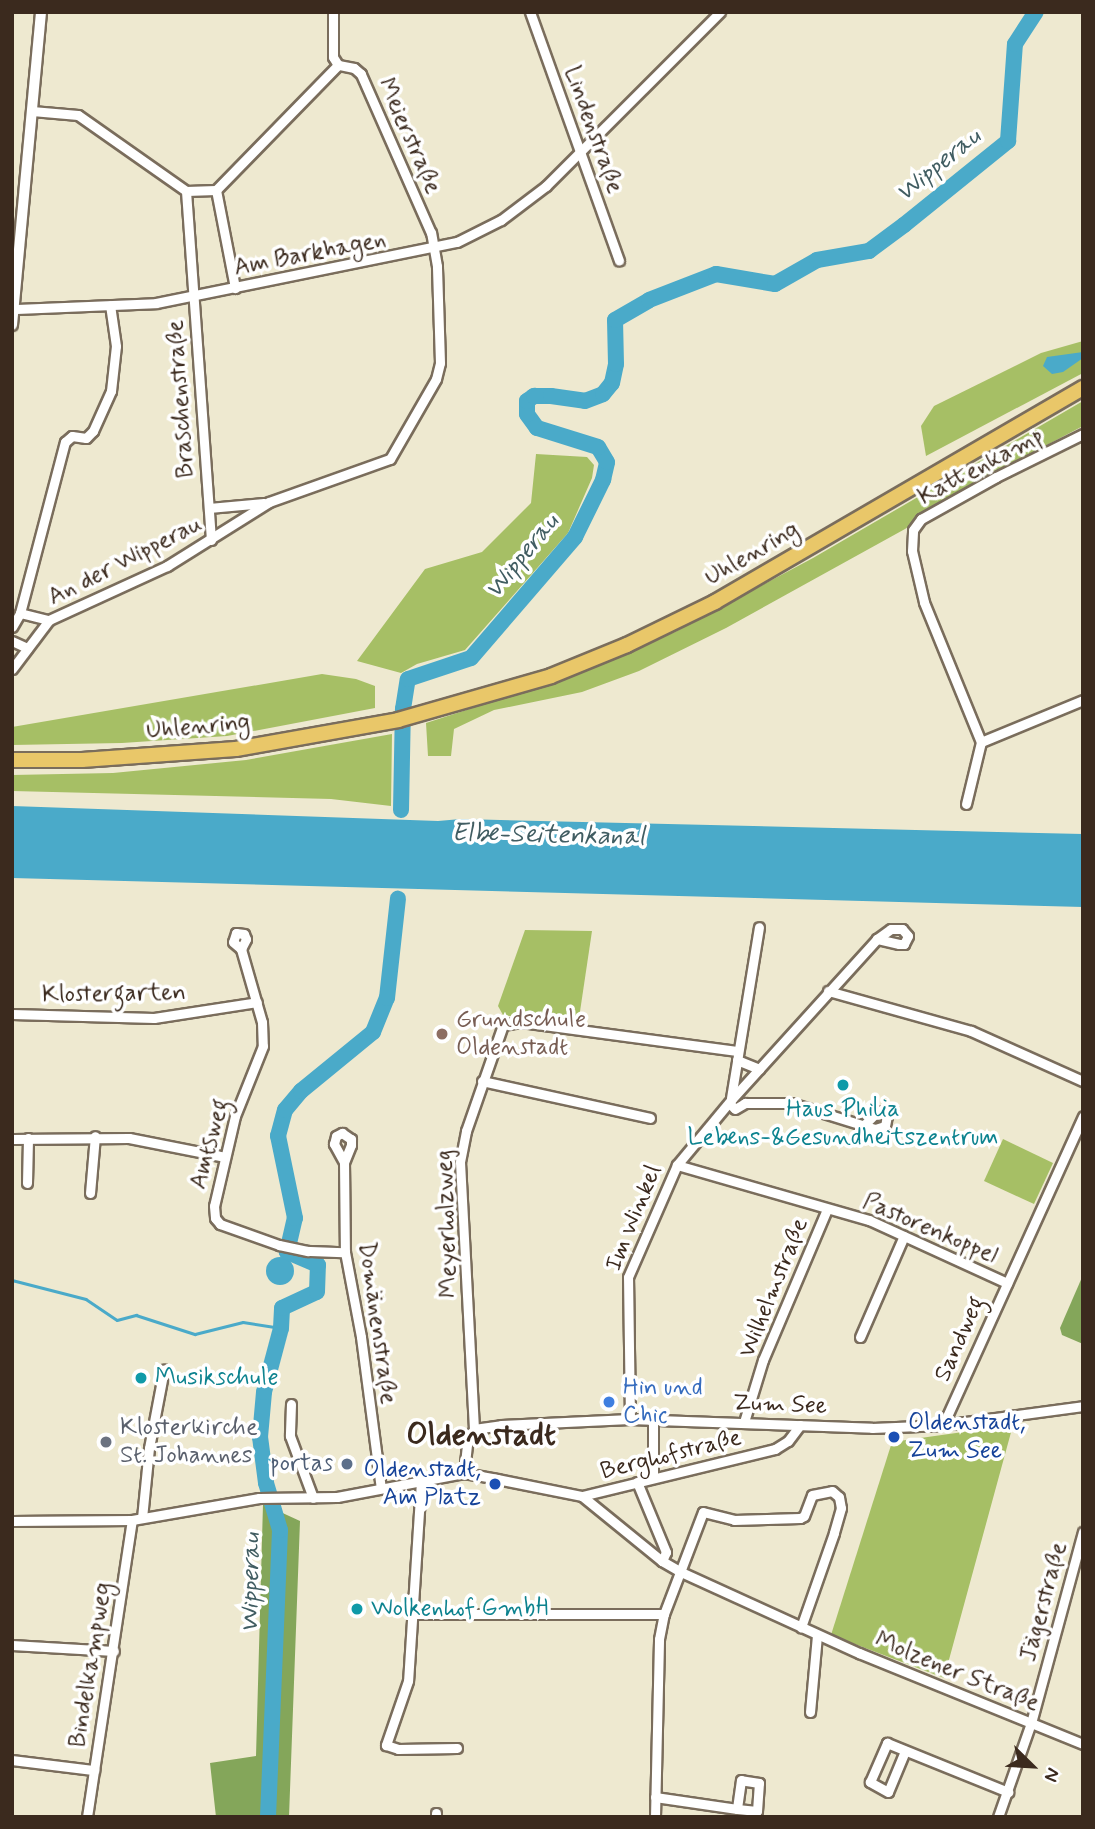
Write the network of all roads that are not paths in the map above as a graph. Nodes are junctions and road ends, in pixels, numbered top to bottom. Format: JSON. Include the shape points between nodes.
{"nodes":[{"id":1,"x":41,"y":12,"type":"edge"},
{"id":2,"x":333,"y":12,"type":"edge"},
{"id":3,"x":530,"y":12,"type":"edge"},
{"id":4,"x":720,"y":12,"type":"edge"},
{"id":5,"x":338,"y":65,"type":"junction"},
{"id":6,"x":32,"y":111,"type":"junction"},
{"id":7,"x":581,"y":150,"type":"junction"},
{"id":8,"x":216,"y":190,"type":"junction"},
{"id":9,"x":186,"y":191,"type":"junction"},
{"id":10,"x":435,"y":249,"type":"junction"},
{"id":11,"x":619,"y":261,"type":"dead end"},
{"id":12,"x":235,"y":288,"type":"junction"},
{"id":13,"x":193,"y":296,"type":"junction"},
{"id":14,"x":110,"y":305,"type":"junction"},
{"id":15,"x":15,"y":309,"type":"junction"},
{"id":16,"x":12,"y":325,"type":"edge"},
{"id":17,"x":1083,"y":388,"type":"edge"},
{"id":18,"x":1083,"y":434,"type":"edge"},
{"id":19,"x":269,"y":502,"type":"junction"},
{"id":20,"x":209,"y":508,"type":"junction"},
{"id":21,"x":211,"y":540,"type":"junction"},
{"id":22,"x":20,"y":613,"type":"junction"},
{"id":23,"x":49,"y":620,"type":"junction"},
{"id":24,"x":12,"y":627,"type":"edge"},
{"id":25,"x":12,"y":641,"type":"edge"},
{"id":26,"x":27,"y":649,"type":"junction"},
{"id":27,"x":12,"y":669,"type":"edge"},
{"id":28,"x":1083,"y":700,"type":"edge"},
{"id":29,"x":981,"y":742,"type":"junction"},
{"id":30,"x":12,"y":761,"type":"edge"},
{"id":31,"x":966,"y":804,"type":"dead end"},
{"id":32,"x":759,"y":927,"type":"dead end"},
{"id":33,"x":877,"y":939,"type":"dead end"},
{"id":34,"x":241,"y":949,"type":"dead end"},
{"id":35,"x":828,"y":990,"type":"junction"},
{"id":36,"x":257,"y":1003,"type":"junction"},
{"id":37,"x":12,"y":1014,"type":"edge"},
{"id":38,"x":737,"y":1056,"type":"junction"},
{"id":39,"x":759,"y":1069,"type":"junction"},
{"id":40,"x":482,"y":1081,"type":"junction"},
{"id":41,"x":1083,"y":1082,"type":"edge"},
{"id":42,"x":730,"y":1101,"type":"junction"},
{"id":43,"x":1083,"y":1116,"type":"edge"},
{"id":44,"x":650,"y":1118,"type":"dead end"},
{"id":45,"x":864,"y":1125,"type":"dead end"},
{"id":46,"x":95,"y":1136,"type":"junction"},
{"id":47,"x":28,"y":1138,"type":"junction"},
{"id":48,"x":12,"y":1139,"type":"edge"},
{"id":49,"x":225,"y":1157,"type":"junction"},
{"id":50,"x":344,"y":1162,"type":"dead end"},
{"id":51,"x":677,"y":1165,"type":"junction"},
{"id":52,"x":27,"y":1183,"type":"dead end"},
{"id":53,"x":90,"y":1193,"type":"dead end"},
{"id":54,"x":827,"y":1209,"type":"junction"},
{"id":55,"x":904,"y":1236,"type":"junction"},
{"id":56,"x":345,"y":1252,"type":"junction"},
{"id":57,"x":1007,"y":1283,"type":"junction"},
{"id":58,"x":860,"y":1337,"type":"dead end"},
{"id":59,"x":164,"y":1369,"type":"dead end"},
{"id":60,"x":291,"y":1404,"type":"dead end"},
{"id":61,"x":1083,"y":1406,"type":"edge"},
{"id":62,"x":630,"y":1419,"type":"junction"},
{"id":63,"x":653,"y":1419,"type":"junction"},
{"id":64,"x":744,"y":1422,"type":"junction"},
{"id":65,"x":800,"y":1425,"type":"junction"},
{"id":66,"x":943,"y":1425,"type":"junction"},
{"id":67,"x":474,"y":1429,"type":"junction"},
{"id":68,"x":464,"y":1473,"type":"junction"},
{"id":69,"x":653,"y":1478,"type":"junction"},
{"id":70,"x":421,"y":1481,"type":"junction"},
{"id":71,"x":637,"y":1482,"type":"junction"},
{"id":72,"x":381,"y":1488,"type":"junction"},
{"id":73,"x":582,"y":1496,"type":"junction"},
{"id":74,"x":313,"y":1498,"type":"junction"},
{"id":75,"x":142,"y":1518,"type":"junction"},
{"id":76,"x":132,"y":1520,"type":"junction"},
{"id":77,"x":12,"y":1521,"type":"edge"},
{"id":78,"x":1083,"y":1532,"type":"edge"},
{"id":79,"x":662,"y":1561,"type":"junction"},
{"id":80,"x":681,"y":1572,"type":"junction"},
{"id":81,"x":413,"y":1614,"type":"junction"},
{"id":82,"x":664,"y":1614,"type":"junction"},
{"id":83,"x":801,"y":1627,"type":"junction"},
{"id":84,"x":817,"y":1635,"type":"junction"},
{"id":85,"x":12,"y":1645,"type":"edge"},
{"id":86,"x":114,"y":1651,"type":"junction"},
{"id":87,"x":810,"y":1712,"type":"dead end"},
{"id":88,"x":1031,"y":1723,"type":"junction"},
{"id":89,"x":1083,"y":1744,"type":"edge"},
{"id":90,"x":457,"y":1748,"type":"dead end"},
{"id":91,"x":905,"y":1751,"type":"junction"},
{"id":92,"x":12,"y":1760,"type":"edge"},
{"id":93,"x":94,"y":1770,"type":"junction"},
{"id":94,"x":1008,"y":1792,"type":"junction"},
{"id":95,"x":655,"y":1797,"type":"junction"},
{"id":96,"x":737,"y":1809,"type":"dead end"},
{"id":97,"x":87,"y":1817,"type":"edge"},
{"id":98,"x":655,"y":1817,"type":"edge"},
{"id":99,"x":998,"y":1817,"type":"edge"}],
"edges":[{"from":1,"to":6,"type":"street"},
{"from":2,"to":5,"type":"street","via":[[333,57]]},
{"from":3,"to":7,"type":"street","name":"Lindenstraße"},
{"from":4,"to":7,"type":"street","name":"Am Barkhagen"},
{"from":5,"to":8,"type":"street"},
{"from":5,"to":10,"type":"street","name":"Meierstraße","via":[[361,74]]},
{"from":6,"to":9,"type":"street","via":[[78,115]]},
{"from":6,"to":15,"type":"street"},
{"from":7,"to":10,"type":"street","name":"Am Barkhagen","via":[[523,205],[477,233]]},
{"from":7,"to":11,"type":"street","name":"Lindenstraße"},
{"from":8,"to":9,"type":"street"},
{"from":8,"to":12,"type":"street"},
{"from":9,"to":13,"type":"street","name":"Braschenstraße"},
{"from":10,"to":12,"type":"street","name":"Am Barkhagen"},
{"from":10,"to":19,"type":"street","name":"An der Wipperau","via":[[439,371],[398,450],[381,464]]},
{"from":12,"to":13,"type":"street","name":"Am Barkhagen"},
{"from":13,"to":14,"type":"street","name":"Am Barkhagen"},
{"from":13,"to":20,"type":"street","name":"Braschenstraße"},
{"from":14,"to":15,"type":"street","name":"Am Barkhagen"},
{"from":14,"to":22,"type":"street","via":[[116,345],[111,391],[93,431],[86,438],[72,436],[65,442]]},
{"from":15,"to":16,"type":"street"},
{"from":17,"to":30,"type":"highway","name":"Uhlenring","via":[[715,602],[551,676],[386,722],[236,749]]},
{"from":18,"to":29,"type":"street","name":"Kattenkamp","via":[[984,483],[921,519],[913,530],[912,551],[924,602]]},
{"from":19,"to":20,"type":"street","name":"An der Wipperau"},
{"from":19,"to":21,"type":"street","name":"An der Wipperau"},
{"from":20,"to":21,"type":"street","name":"Braschenstraße"},
{"from":21,"to":23,"type":"street","name":"An der Wipperau","via":[[116,591]]},
{"from":22,"to":23,"type":"street"},
{"from":22,"to":24,"type":"street"},
{"from":23,"to":26,"type":"street","name":"An der Wipperau"},
{"from":25,"to":26,"type":"street"},
{"from":26,"to":27,"type":"street","name":"An der Wipperau"},
{"from":28,"to":29,"type":"street"},
{"from":29,"to":31,"type":"street"},
{"from":32,"to":38,"type":"street"},
{"from":33,"to":35,"type":"street","name":"Im Winkel"},
{"from":34,"to":36,"type":"street","name":"Amtsweg"},
{"from":35,"to":39,"type":"street","name":"Im Winkel"},
{"from":35,"to":41,"type":"street","via":[[971,1031]]},
{"from":36,"to":37,"type":"street","name":"Klostergarten","via":[[154,1018]]},
{"from":36,"to":49,"type":"street","name":"Amtsweg","via":[[263,1045],[240,1101]]},
{"from":38,"to":39,"type":"street"},
{"from":38,"to":40,"type":"street","name":"Meyerholzweg","via":[[520,1022],[503,1025]]},
{"from":38,"to":42,"type":"street"},
{"from":39,"to":42,"type":"street","name":"Im Winkel"},
{"from":40,"to":44,"type":"street"},
{"from":40,"to":67,"type":"street","name":"Meyerholzweg","via":[[460,1163]]},
{"from":42,"to":45,"type":"street","via":[[735,1109],[745,1103],[791,1103]]},
{"from":42,"to":51,"type":"street","name":"Im Winkel"},
{"from":43,"to":57,"type":"street","name":"Sandweg"},
{"from":46,"to":47,"type":"street"},
{"from":46,"to":49,"type":"street","via":[[159,1142]]},
{"from":46,"to":53,"type":"street"},
{"from":47,"to":48,"type":"street"},
{"from":47,"to":52,"type":"street"},
{"from":49,"to":56,"type":"street","name":"Amtsweg","via":[[214,1206],[220,1224],[279,1245]]},
{"from":50,"to":56,"type":"street","name":"Domänenstraße"},
{"from":51,"to":54,"type":"street","name":"Pastorenkoppel"},
{"from":51,"to":62,"type":"street","name":"Im Winkel","via":[[628,1277]]},
{"from":54,"to":55,"type":"street","name":"Pastorenkoppel","via":[[869,1220]]},
{"from":54,"to":64,"type":"street","name":"Wilhelmstraße","via":[[763,1360]]},
{"from":55,"to":57,"type":"street","name":"Pastorenkoppel"},
{"from":55,"to":58,"type":"street"},
{"from":56,"to":72,"type":"street","name":"Domänenstraße"},
{"from":57,"to":66,"type":"street","name":"Sandweg"},
{"from":59,"to":75,"type":"street"},
{"from":60,"to":74,"type":"street","via":[[290,1436]]},
{"from":61,"to":66,"type":"street","name":"Zum See"},
{"from":62,"to":63,"type":"street","name":"Zum See"},
{"from":62,"to":67,"type":"street","name":"Zum See"},
{"from":63,"to":64,"type":"street","name":"Zum See"},
{"from":63,"to":69,"type":"street"},
{"from":64,"to":65,"type":"street","name":"Zum See"},
{"from":65,"to":66,"type":"street","name":"Zum See"},
{"from":65,"to":69,"type":"street","name":"Berghofstraße","via":[[775,1449]]},
{"from":67,"to":68,"type":"street","name":"Meyerholzweg","via":[[467,1444]]},
{"from":68,"to":70,"type":"street"},
{"from":68,"to":73,"type":"street","name":"Molzener Straße"},
{"from":69,"to":71,"type":"street","name":"Berghofstraße"},
{"from":70,"to":72,"type":"street"},
{"from":70,"to":81,"type":"street"},
{"from":71,"to":73,"type":"street","name":"Berghofstraße"},
{"from":71,"to":79,"type":"street","via":[[666,1552]]},
{"from":72,"to":74,"type":"street"},
{"from":73,"to":79,"type":"street","name":"Molzener Straße"},
{"from":74,"to":75,"type":"street","via":[[259,1498]]},
{"from":75,"to":76,"type":"street"},
{"from":76,"to":77,"type":"street"},
{"from":76,"to":86,"type":"street","name":"Bindelkampweg"},
{"from":78,"to":88,"type":"street","name":"Jägerstraße"},
{"from":79,"to":80,"type":"street","name":"Molzener Straße"},
{"from":80,"to":82,"type":"street"},
{"from":80,"to":83,"type":"street","name":"Molzener Straße"},
{"from":80,"to":83,"type":"street","via":[[703,1512],[734,1520],[800,1518],[813,1495],[832,1491],[841,1508]]},
{"from":81,"to":82,"type":"street"},
{"from":81,"to":90,"type":"street","via":[[408,1681],[386,1745]]},
{"from":82,"to":95,"type":"street","via":[[657,1667]]},
{"from":83,"to":84,"type":"street","name":"Molzener Straße"},
{"from":84,"to":87,"type":"street"},
{"from":84,"to":88,"type":"street","name":"Molzener Straße"},
{"from":85,"to":86,"type":"street"},
{"from":86,"to":93,"type":"street","name":"Bindelkampweg"},
{"from":88,"to":89,"type":"street","name":"Molzener Straße"},
{"from":88,"to":94,"type":"street","name":"Jägerstraße"},
{"from":91,"to":91,"type":"street","via":[[887,1744],[870,1782],[888,1792]]},
{"from":91,"to":94,"type":"street"},
{"from":92,"to":93,"type":"street"},
{"from":93,"to":97,"type":"street","name":"Bindelkampweg"},
{"from":94,"to":99,"type":"street","name":"Jägerstraße"},
{"from":95,"to":96,"type":"street"},
{"from":95,"to":98,"type":"street"}]}
